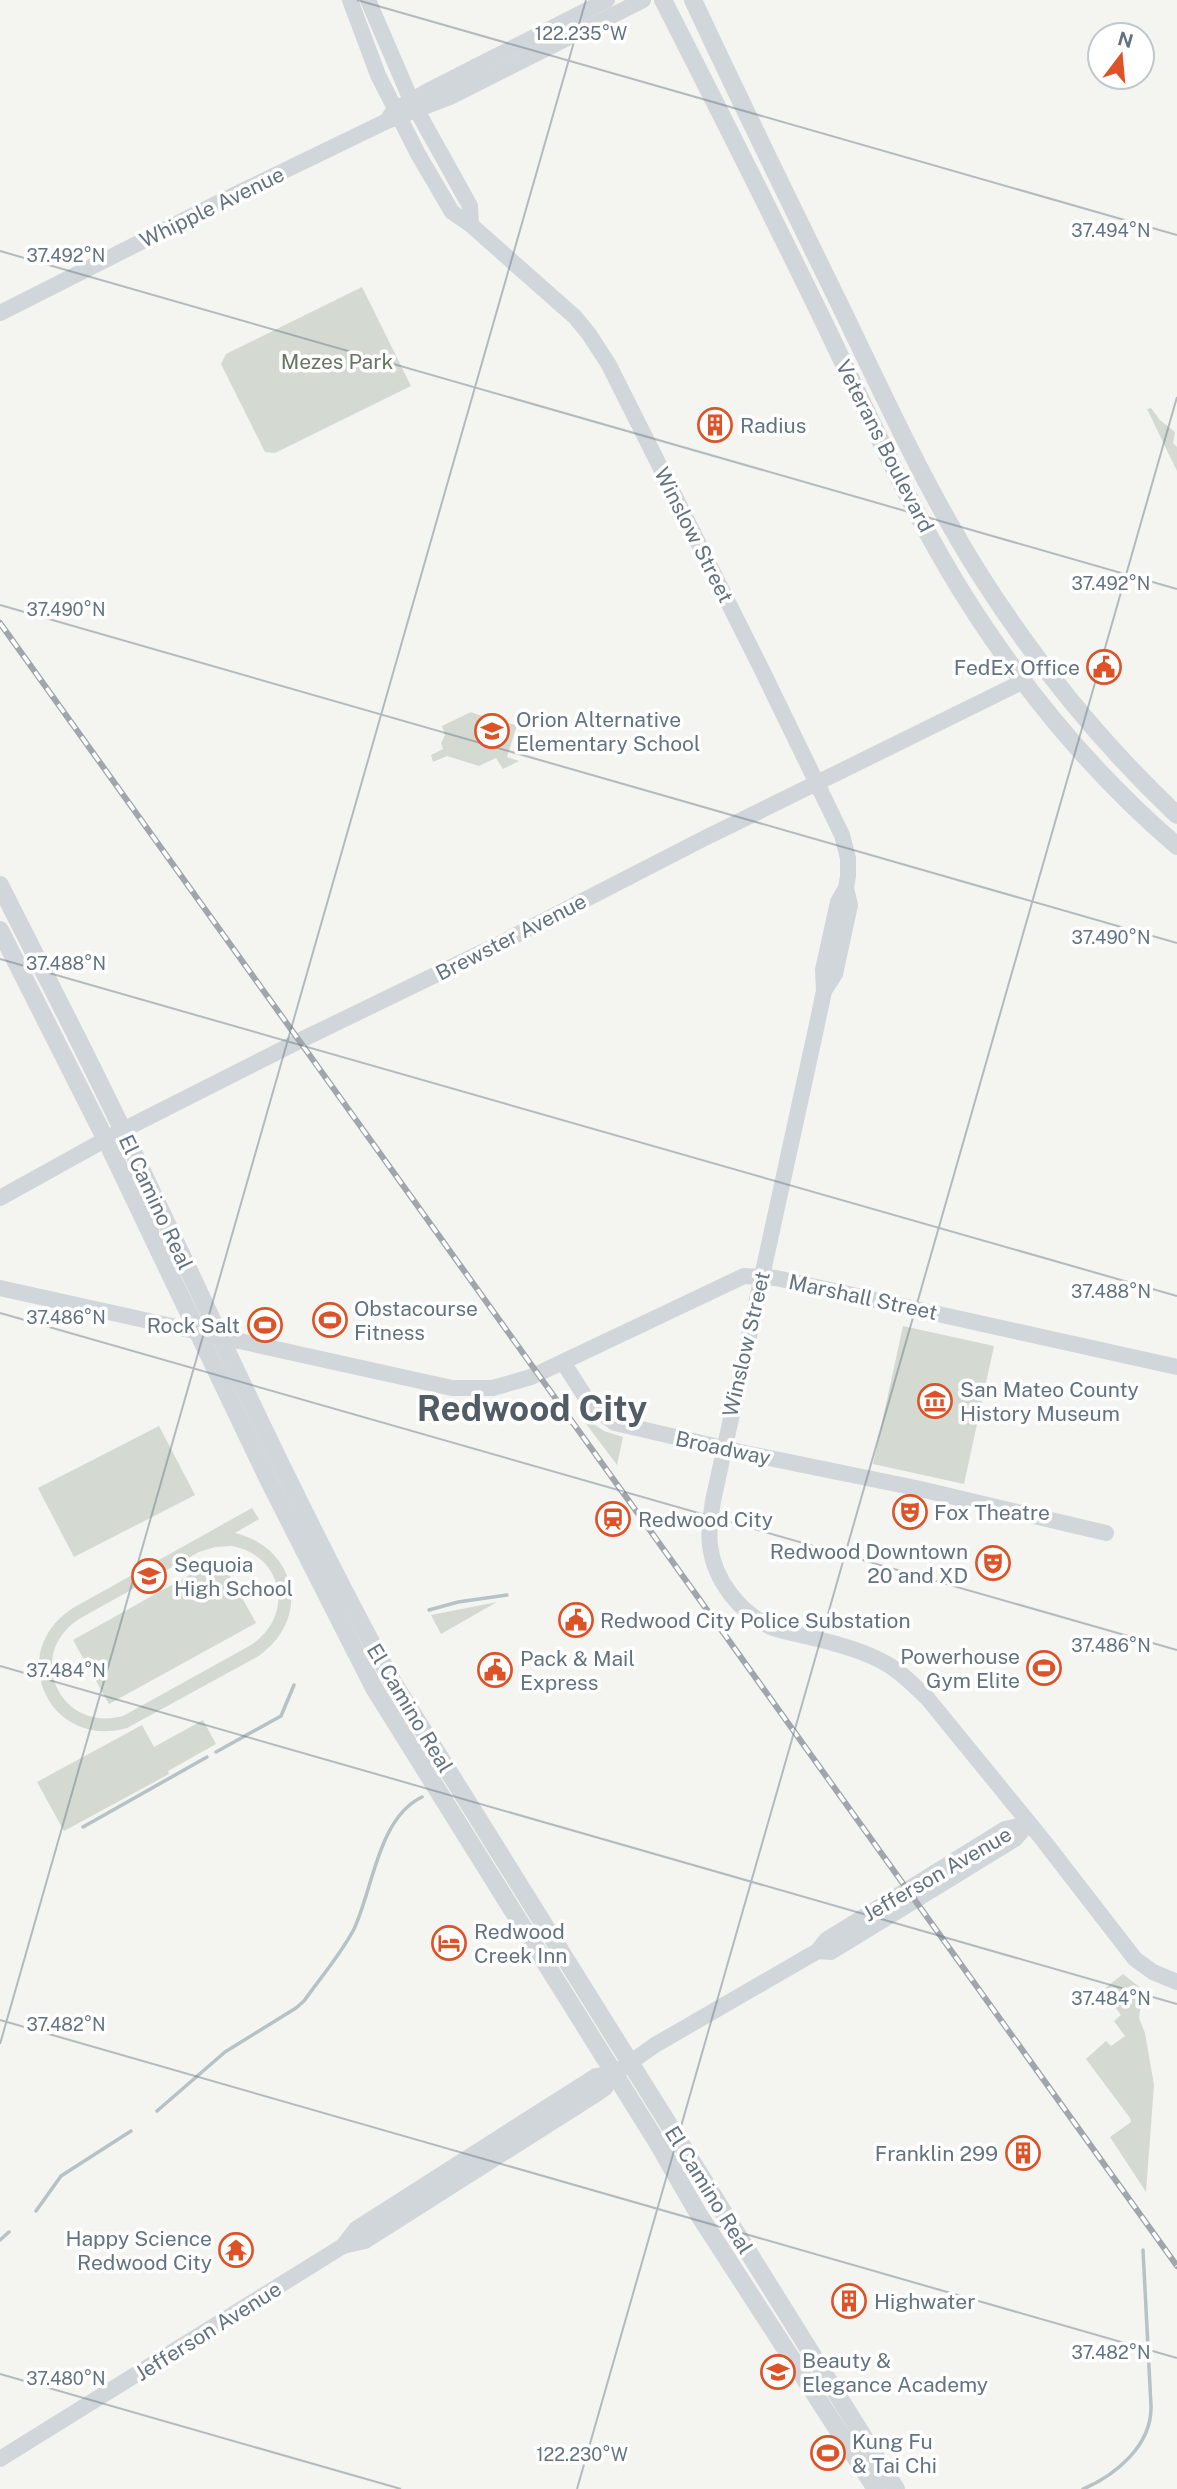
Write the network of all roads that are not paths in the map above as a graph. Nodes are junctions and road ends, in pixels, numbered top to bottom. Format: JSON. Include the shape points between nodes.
{"nodes":[{"id":1,"x":350,"y":0,"type":"edge"},
{"id":2,"x":368,"y":0,"type":"edge"},
{"id":3,"x":607,"y":0,"type":"edge"},
{"id":4,"x":643,"y":0,"type":"edge"},
{"id":5,"x":663,"y":0,"type":"edge"},
{"id":6,"x":693,"y":0,"type":"edge"},
{"id":7,"x":414,"y":106,"type":"junction"},
{"id":8,"x":394,"y":116,"type":"junction"},
{"id":9,"x":745,"y":162,"type":"junction"},
{"id":10,"x":779,"y":181,"type":"junction"},
{"id":11,"x":471,"y":225,"type":"junction"},
{"id":12,"x":0,"y":313,"type":"edge"},
{"id":13,"x":830,"y":334,"type":"junction"},
{"id":14,"x":885,"y":398,"type":"junction"},
{"id":15,"x":1024,"y":681,"type":"junction"},
{"id":16,"x":816,"y":783,"type":"junction"},
{"id":17,"x":1177,"y":815,"type":"edge"},
{"id":18,"x":1177,"y":846,"type":"edge"},
{"id":19,"x":0,"y":885,"type":"edge"},
{"id":20,"x":0,"y":930,"type":"edge"},
{"id":21,"x":123,"y":1130,"type":"junction"},
{"id":22,"x":106,"y":1140,"type":"junction"},
{"id":23,"x":0,"y":1198,"type":"edge"},
{"id":24,"x":761,"y":1276,"type":"junction"},
{"id":25,"x":0,"y":1288,"type":"edge"},
{"id":26,"x":198,"y":1333,"type":"junction"},
{"id":27,"x":220,"y":1338,"type":"junction"},
{"id":28,"x":563,"y":1362,"type":"junction"},
{"id":29,"x":1177,"y":1367,"type":"edge"},
{"id":30,"x":723,"y":1448,"type":"junction"},
{"id":31,"x":1106,"y":1533,"type":"dead end"},
{"id":32,"x":1028,"y":1824,"type":"junction"},
{"id":33,"x":1177,"y":1982,"type":"edge"},
{"id":34,"x":622,"y":2069,"type":"junction"},
{"id":35,"x":482,"y":2168,"type":"junction"},
{"id":36,"x":435,"y":2177,"type":"junction"},
{"id":37,"x":419,"y":2208,"type":"junction"},
{"id":38,"x":344,"y":2246,"type":"junction"},
{"id":39,"x":0,"y":2459,"type":"edge"},
{"id":40,"x":876,"y":2489,"type":"edge"},
{"id":41,"x":896,"y":2489,"type":"edge"}],
"edges":[{"from":1,"to":8,"type":"street","name":"Winslow Street"},
{"from":2,"to":7,"type":"street"},
{"from":3,"to":7,"type":"street","name":"Whipple Avenue"},
{"from":4,"to":7,"type":"street","name":"Whipple Avenue","via":[[471,88]]},
{"from":5,"to":9,"type":"main road","name":"Veterans Boulevard"},
{"from":6,"to":10,"type":"main road","name":"Veterans Boulevard"},
{"from":7,"to":8,"type":"street","name":"Whipple Avenue"},
{"from":7,"to":11,"type":"street","via":[[470,206]]},
{"from":8,"to":11,"type":"street","name":"Winslow Street","via":[[452,212]]},
{"from":8,"to":12,"type":"street","name":"Whipple Avenue"},
{"from":9,"to":10,"type":"main road"},
{"from":9,"to":13,"type":"main road","name":"Veterans Boulevard"},
{"from":10,"to":14,"type":"main road","name":"Veterans Boulevard"},
{"from":11,"to":16,"type":"street","name":"Winslow Street","via":[[575,317],[602,355]]},
{"from":13,"to":14,"type":"main road","via":[[863,383]]},
{"from":13,"to":15,"type":"main road","name":"Veterans Boulevard","via":[[939,552]]},
{"from":14,"to":17,"type":"main road","name":"Veterans Boulevard","via":[[965,550],[1022,636],[1090,723]]},
{"from":15,"to":16,"type":"street","name":"Brewster Avenue"},
{"from":15,"to":18,"type":"main road","name":"Veterans Boulevard","via":[[1073,743]]},
{"from":16,"to":21,"type":"street","name":"Brewster Avenue"},
{"from":16,"to":24,"type":"street","name":"Winslow Street","via":[[842,835],[850,905],[835,974],[824,991]]},
{"from":19,"to":21,"type":"main road","name":"El Camino Real"},
{"from":20,"to":22,"type":"main road","name":"El Camino Real"},
{"from":21,"to":22,"type":"street","name":"Brewster Avenue"},
{"from":21,"to":27,"type":"main road","name":"El Camino Real"},
{"from":22,"to":23,"type":"street","name":"Brewster Avenue"},
{"from":22,"to":26,"type":"main road","name":"El Camino Real"},
{"from":24,"to":28,"type":"street","name":"Marshall Street","via":[[730,1281]]},
{"from":24,"to":29,"type":"street","name":"Marshall Street"},
{"from":24,"to":30,"type":"street","name":"Winslow Street"},
{"from":25,"to":26,"type":"street"},
{"from":26,"to":27,"type":"street"},
{"from":26,"to":34,"type":"main road","name":"El Camino Real","via":[[374,1688]]},
{"from":27,"to":28,"type":"street","via":[[452,1388],[505,1386]]},
{"from":27,"to":34,"type":"main road","name":"El Camino Real","via":[[387,1672],[534,1906]]},
{"from":28,"to":30,"type":"street","name":"Broadway","via":[[592,1406],[615,1423]]},
{"from":30,"to":31,"type":"street","name":"Broadway"},
{"from":30,"to":32,"type":"street","name":"Winslow Street","via":[[709,1544],[727,1589],[740,1607],[773,1628],[885,1663],[928,1699]]},
{"from":32,"to":33,"type":"street","name":"Winslow Street","via":[[1135,1959]]},
{"from":32,"to":34,"type":"street","name":"Jefferson Avenue","via":[[1015,1839],[831,1952],[818,1951]]},
{"from":34,"to":35,"type":"street","name":"Jefferson Avenue","via":[[598,2093]]},
{"from":34,"to":36,"type":"street","name":"Jefferson Avenue","via":[[596,2076]]},
{"from":34,"to":40,"type":"main road","name":"El Camino Real","via":[[699,2215]]},
{"from":34,"to":41,"type":"main road","name":"El Camino Real"},
{"from":35,"to":36,"type":"street","via":[[448,2179]]},
{"from":35,"to":37,"type":"street","name":"Jefferson Avenue"},
{"from":36,"to":37,"type":"street"},
{"from":36,"to":38,"type":"street","name":"Jefferson Avenue","via":[[356,2229]]},
{"from":37,"to":38,"type":"street","name":"Jefferson Avenue","via":[[365,2241]]},
{"from":38,"to":39,"type":"street","name":"Jefferson Avenue"}]}
